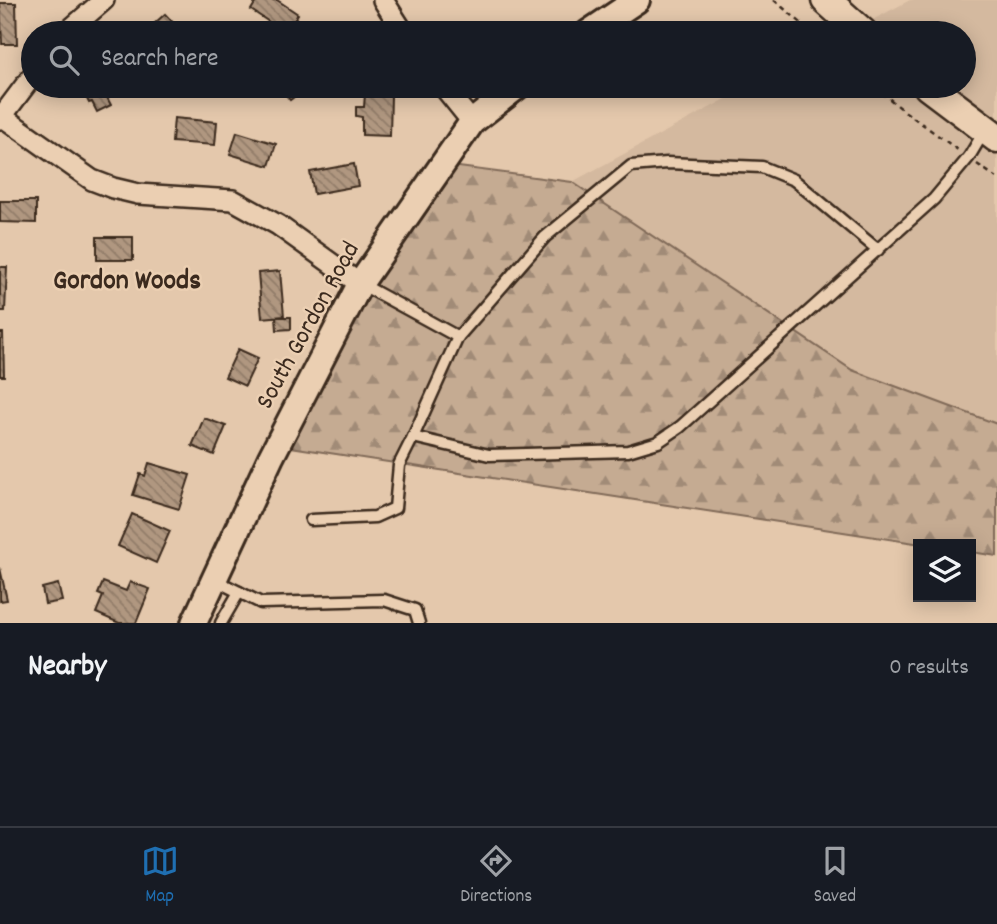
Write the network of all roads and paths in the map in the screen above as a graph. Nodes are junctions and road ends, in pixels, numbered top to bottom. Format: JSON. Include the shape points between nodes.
{"nodes":[{"id":1,"x":104,"y":0,"type":"edge"},
{"id":2,"x":383,"y":0,"type":"edge"},
{"id":3,"x":637,"y":0,"type":"edge"},
{"id":4,"x":774,"y":0,"type":"edge"},
{"id":5,"x":825,"y":0,"type":"edge"},
{"id":6,"x":80,"y":21,"type":"edge"},
{"id":7,"x":396,"y":21,"type":"edge"},
{"id":8,"x":606,"y":21,"type":"edge"},
{"id":9,"x":799,"y":21,"type":"edge"},
{"id":10,"x":849,"y":21,"type":"edge"},
{"id":11,"x":21,"y":91,"type":"edge"},
{"id":12,"x":453,"y":98,"type":"edge"},
{"id":13,"x":503,"y":98,"type":"edge"},
{"id":14,"x":888,"y":98,"type":"edge"},
{"id":15,"x":944,"y":98,"type":"edge"},
{"id":16,"x":1,"y":117,"type":"edge"},
{"id":17,"x":472,"y":122,"type":"junction"},
{"id":18,"x":991,"y":134,"type":"edge"},
{"id":19,"x":969,"y":157,"type":"junction"},
{"id":20,"x":997,"y":178,"type":"edge"},
{"id":21,"x":877,"y":250,"type":"junction"},
{"id":22,"x":360,"y":284,"type":"junction"},
{"id":23,"x":458,"y":337,"type":"junction"},
{"id":24,"x":413,"y":437,"type":"junction"},
{"id":25,"x":311,"y":520,"type":"dead end"},
{"id":26,"x":214,"y":579,"type":"junction"},
{"id":27,"x":239,"y":592,"type":"junction"},
{"id":28,"x":194,"y":623,"type":"edge"},
{"id":29,"x":221,"y":623,"type":"edge"},
{"id":30,"x":419,"y":623,"type":"edge"}],
"edges":[{"from":1,"to":6,"type":"street"},
{"from":2,"to":7,"type":"street"},
{"from":3,"to":8,"type":"street"},
{"from":4,"to":9,"type":"path"},
{"from":5,"to":10,"type":"main road"},
{"from":11,"to":16,"type":"street"},
{"from":12,"to":17,"type":"street"},
{"from":13,"to":17,"type":"street","name":"South Gordon Road"},
{"from":14,"to":19,"type":"path"},
{"from":15,"to":18,"type":"main road"},
{"from":16,"to":22,"type":"street","via":[[71,167],[113,188],[233,200],[278,225]]},
{"from":17,"to":22,"type":"street","name":"South Gordon Road"},
{"from":18,"to":19,"type":"lane"},
{"from":19,"to":20,"type":"path"},
{"from":19,"to":21,"type":"lane","via":[[934,199]]},
{"from":21,"to":23,"type":"lane","via":[[794,180],[762,167],[631,166],[545,237]]},
{"from":21,"to":24,"type":"lane","via":[[658,442],[628,451],[489,455]]},
{"from":22,"to":23,"type":"lane"},
{"from":22,"to":26,"type":"street","name":"South Gordon Road"},
{"from":23,"to":24,"type":"lane"},
{"from":24,"to":25,"type":"lane","via":[[399,465],[395,508],[375,517]]},
{"from":26,"to":27,"type":"lane"},
{"from":26,"to":28,"type":"street","name":"South Gordon Road"},
{"from":27,"to":29,"type":"lane"},
{"from":27,"to":30,"type":"lane","via":[[261,603],[384,600],[415,610]]}]}
